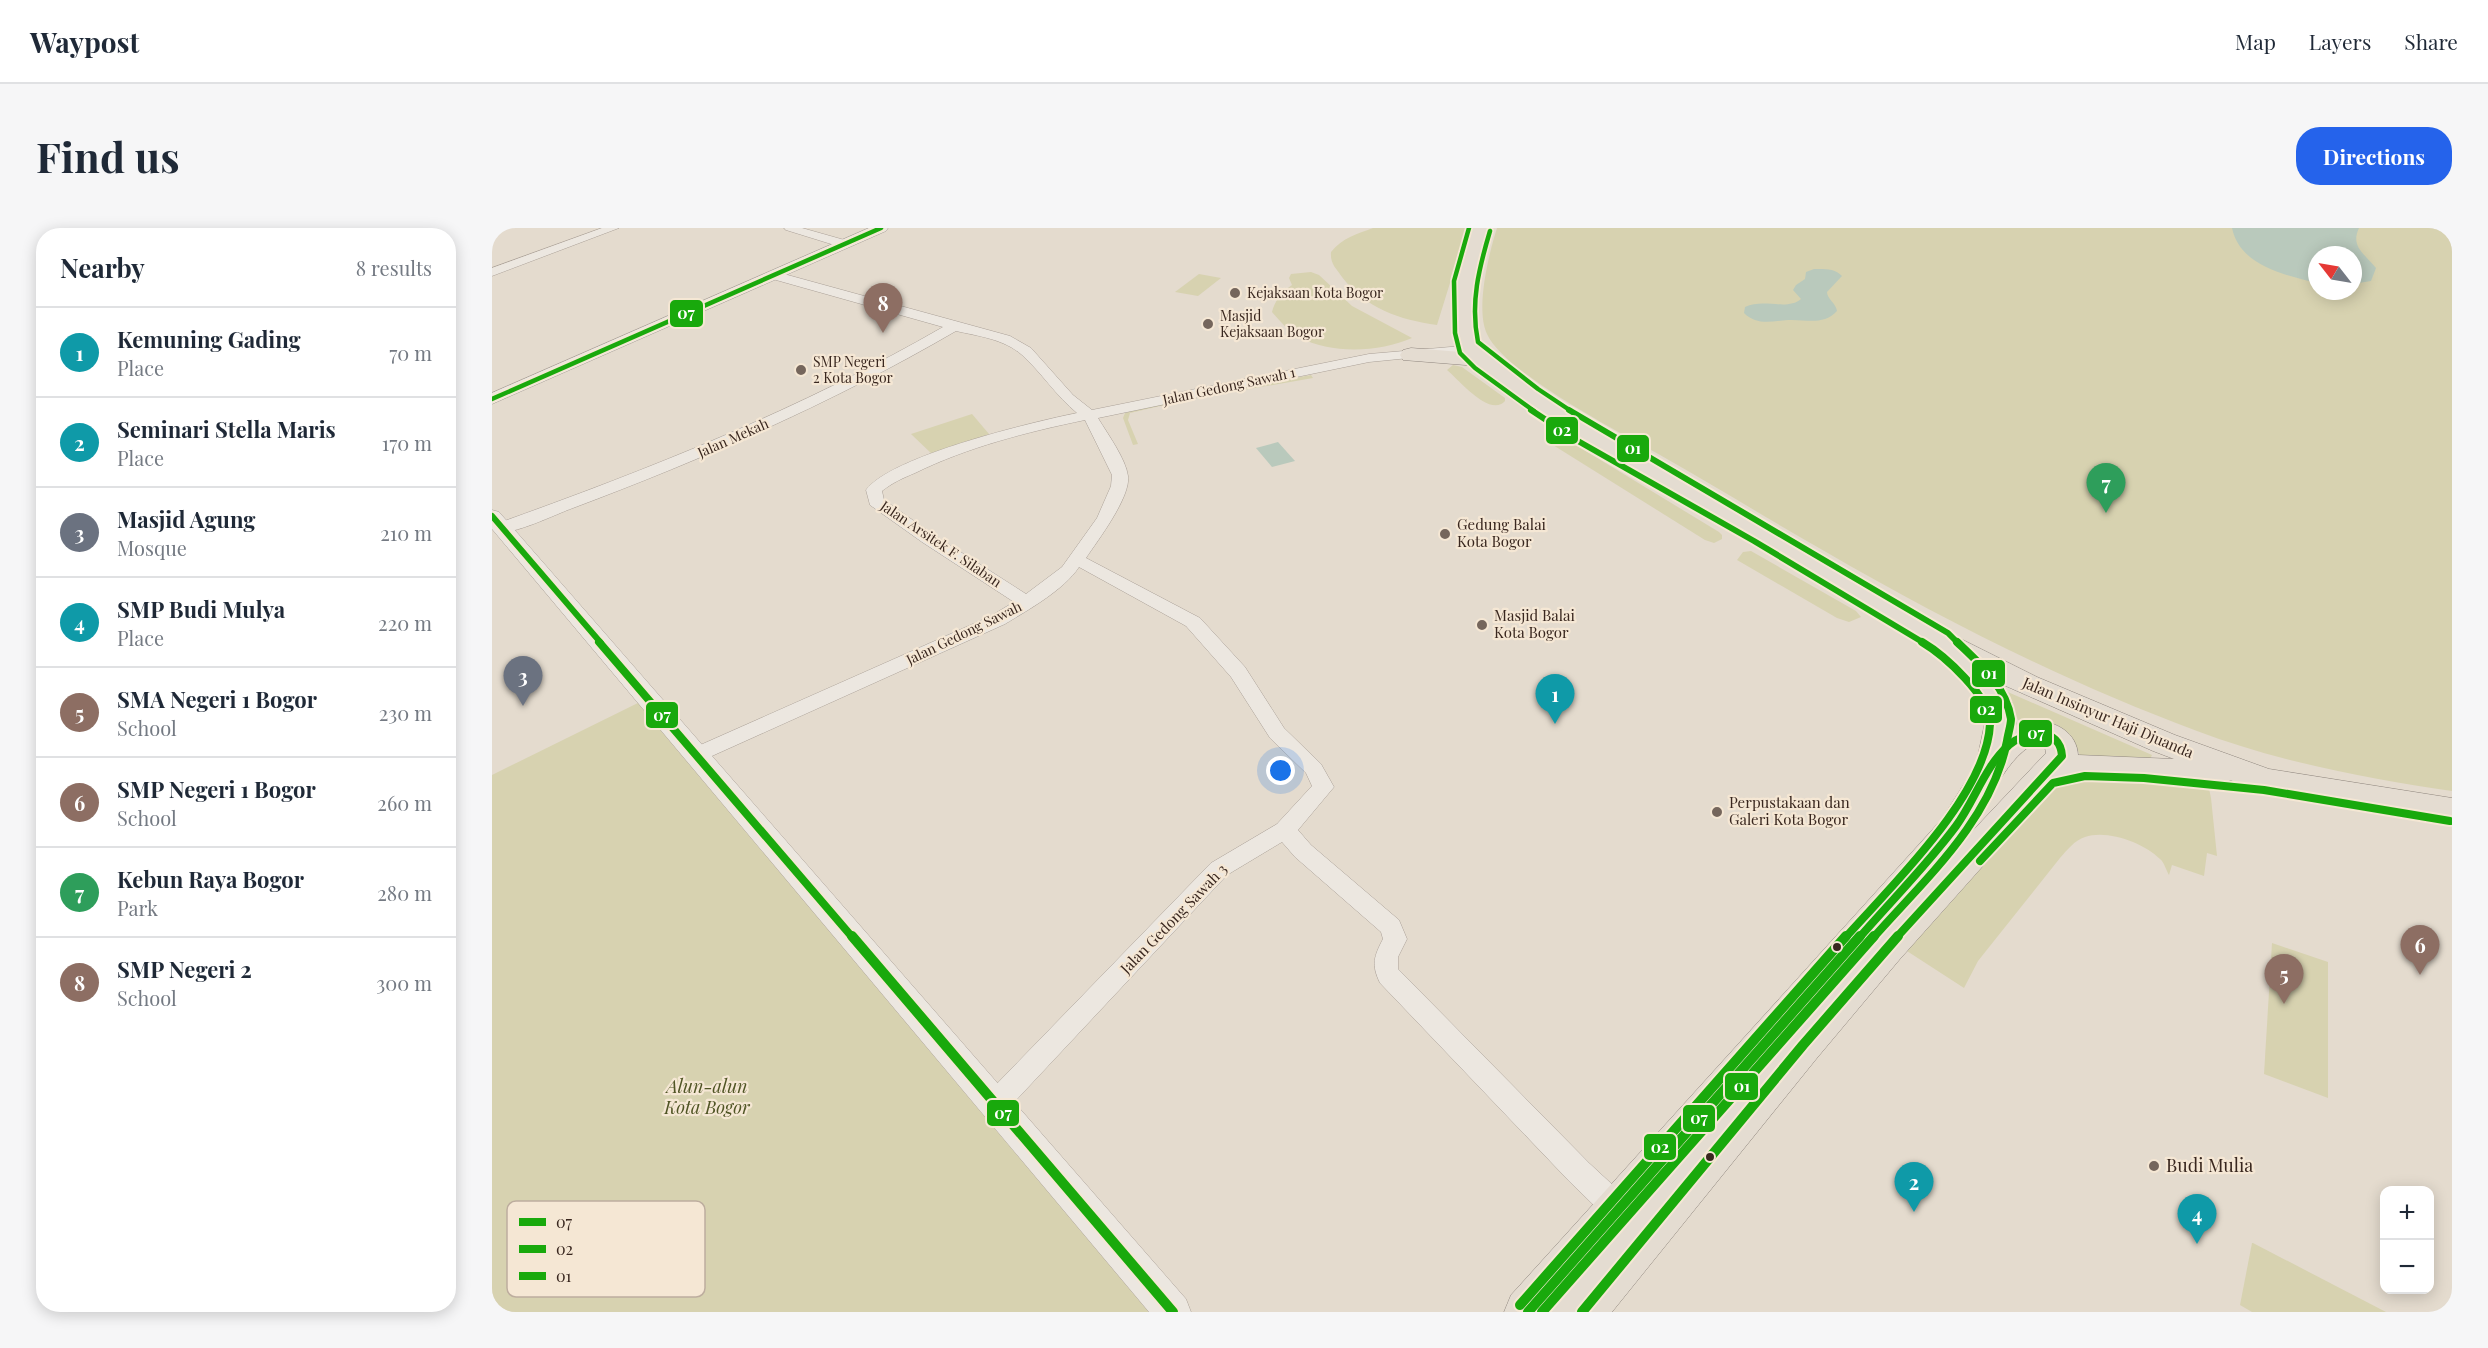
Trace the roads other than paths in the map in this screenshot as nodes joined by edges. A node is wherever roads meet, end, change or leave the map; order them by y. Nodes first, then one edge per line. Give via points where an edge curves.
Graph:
1 (613, 228) edge
2 (790, 228) edge
3 (881, 228) edge
4 (1480, 228) edge
5 (844, 244) junction
6 (492, 272) edge
7 (773, 275) junction
8 (954, 326) junction
9 (1470, 341) junction
10 (1413, 350) junction
11 (492, 399) edge
12 (1089, 416) junction
13 (497, 522) edge
14 (1076, 560) junction
15 (1026, 603) junction
16 (1943, 642) junction
17 (696, 755) junction
18 (1992, 764) junction
19 (2047, 774) junction
20 (2265, 780) junction
21 (2452, 811) edge
22 (1285, 830) junction
23 (995, 1104) junction
24 (1619, 1210) junction
25 (1173, 1312) edge
26 (1528, 1312) edge
27 (1582, 1312) edge

1 - 6 street
2 - 5 street
3 - 5 street
4 - 9 main road via 1464,282
5 - 7 street
7 - 8 street, Jalan Gedong Sawah
7 - 11 street
8 - 12 street, Jalan Gedong Sawah via 1005,339 1026,351
8 - 13 street, Jalan Mekah via 731,440 645,476
9 - 10 main road
9 - 10 main road
9 - 16 main road, Jalan Insinyur Haji Djuanda via 1532,398 1584,432
10 - 12 street, Jalan Gedong Sawah 1
12 - 14 street, Jalan Gedong Sawah via 1120,475 1105,518
12 - 15 street, Jalan Arsitek F. Silaban via 1021,430 949,453 910,467 874,490 876,502 898,519
13 - 17 street
14 - 15 street, Jalan Gedong Sawah via 1068,571
14 - 22 street, Jalan Gedong Sawah 3 via 1193,622 1238,672 1277,733 1314,769 1323,787
15 - 17 street, Jalan Gedong Sawah via 998,620
16 - 18 main road via 1979,678 1995,703 2001,722
16 - 20 main road, Jalan Insinyur Haji Djuanda via 2079,707
17 - 23 street
18 - 19 main road via 2019,737 2045,733 2059,740 2062,747 2062,756
18 - 24 main road via 1963,816 1933,854
19 - 20 main road via 2084,765
19 - 27 main road via 1803,1045
20 - 21 main road, Jalan Insinyur Haji Djuanda
22 - 23 street, Jalan Gedong Sawah 3 via 1219,869
22 - 24 street via 1303,851 1391,927 1395,939 1385,961 1389,976
23 - 25 street
24 - 26 main road

